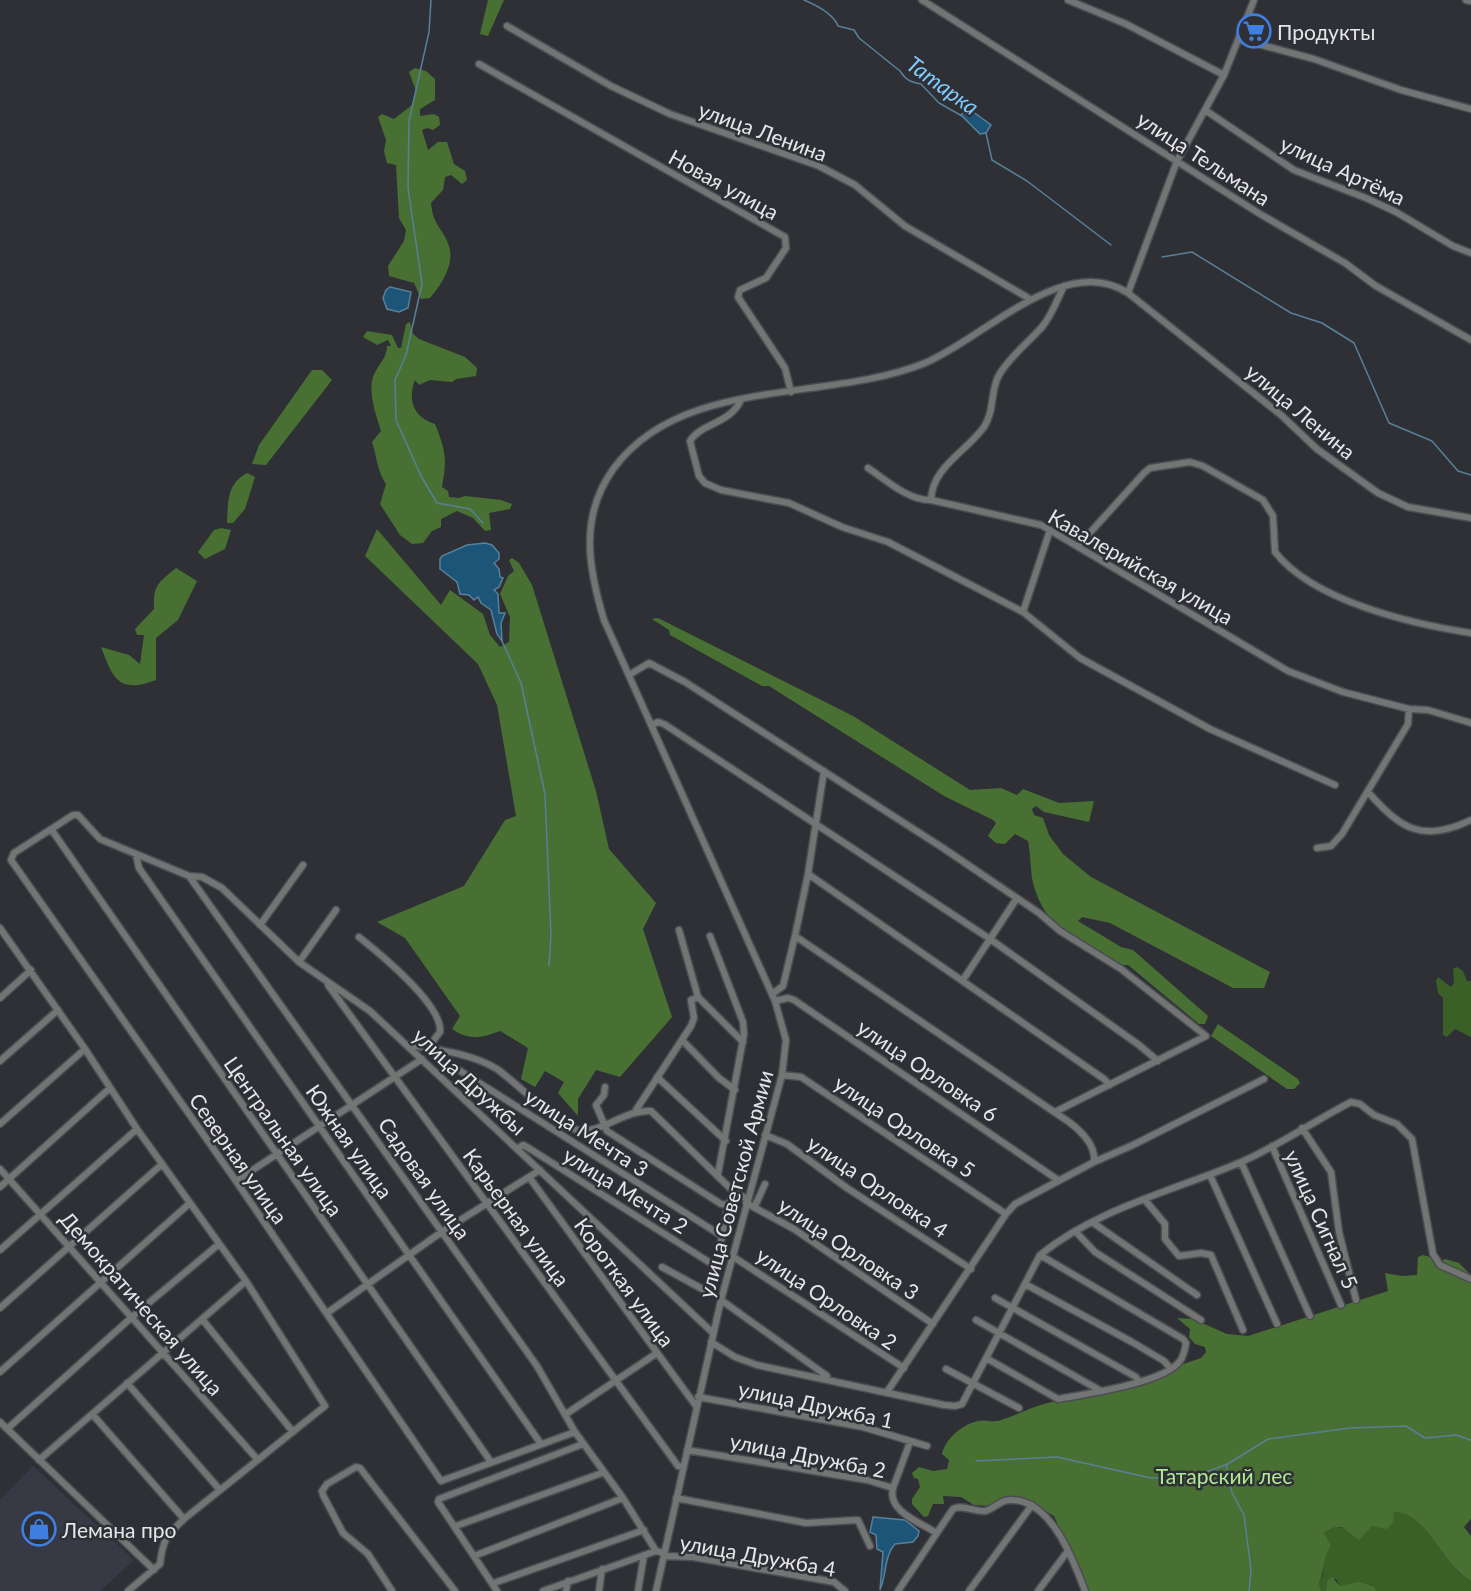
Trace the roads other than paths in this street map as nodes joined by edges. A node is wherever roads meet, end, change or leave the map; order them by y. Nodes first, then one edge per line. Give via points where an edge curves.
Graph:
1 (923, 0) edge
2 (1068, 0) edge
3 (1254, 0) edge
4 (1466, 0) edge
5 (1471, 1) edge
6 (507, 26) dead end
7 (1239, 39) junction
8 (480, 64) dead end
9 (1224, 75) junction
10 (1471, 109) edge
11 (1205, 110) junction
12 (1177, 160) junction
13 (1471, 253) edge
14 (1064, 286) junction
15 (1128, 293) junction
16 (1030, 298) junction
17 (1471, 340) edge
18 (791, 392) junction
19 (741, 400) junction
20 (868, 468) dead end
21 (931, 500) junction
22 (1471, 518) edge
23 (1050, 530) junction
24 (1078, 546) junction
25 (1023, 612) junction
26 (1471, 633) edge
27 (629, 675) junction
28 (1409, 709) junction
29 (1471, 723) edge
30 (652, 724) junction
31 (824, 771) junction
32 (1335, 785) dead end
33 (1368, 792) junction
34 (1471, 820) edge
35 (816, 825) junction
36 (51, 829) junction
37 (1317, 848) dead end
38 (136, 855) junction
39 (303, 865) dead end
40 (808, 874) junction
41 (189, 876) junction
42 (1017, 898) junction
43 (336, 910) dead end
44 (260, 925) junction
45 (679, 930) dead end
46 (1, 933) edge
47 (710, 936) dead end
48 (795, 936) junction
49 (359, 937) dead end
50 (990, 939) junction
51 (299, 962) junction
52 (31, 970) junction
53 (963, 980) junction
54 (326, 983) junction
55 (783, 986) junction
56 (698, 997) junction
57 (0, 998) edge
58 (773, 998) junction
59 (788, 998) junction
60 (58, 1010) junction
61 (682, 1040) junction
62 (743, 1042) junction
63 (408, 1045) junction
64 (85, 1048) junction
65 (430, 1049) junction
66 (439, 1051) junction
67 (422, 1059) junction
68 (0, 1061) edge
69 (1158, 1061) junction
70 (782, 1075) junction
71 (657, 1077) junction
72 (394, 1078) junction
73 (1264, 1079) dead end
74 (1110, 1086) junction
75 (605, 1087) dead end
76 (110, 1088) junction
77 (735, 1090) junction
78 (353, 1105) junction
79 (636, 1110) junction
80 (1054, 1112) junction
81 (0, 1124) edge
82 (606, 1125) junction
83 (320, 1126) junction
84 (1302, 1128) junction
85 (136, 1129) junction
86 (765, 1135) junction
87 (726, 1141) junction
88 (1272, 1146) junction
89 (517, 1149) junction
90 (276, 1154) junction
91 (1094, 1162) junction
92 (1241, 1162) junction
93 (162, 1164) junction
94 (0, 1169) edge
95 (540, 1170) junction
96 (718, 1174) junction
97 (1210, 1175) junction
98 (529, 1177) junction
99 (9, 1179) junction
100 (1059, 1180) junction
101 (237, 1181) junction
102 (765, 1184) dead end
103 (0, 1187) edge
104 (734, 1192) junction
105 (1145, 1200) junction
106 (746, 1201) junction
107 (190, 1203) junction
108 (487, 1203) junction
109 (728, 1205) junction
110 (755, 1206) junction
111 (41, 1214) junction
112 (1006, 1214) junction
113 (1092, 1222) junction
114 (1075, 1230) junction
115 (442, 1231) junction
116 (722, 1236) junction
117 (219, 1244) junction
118 (69, 1246) junction
119 (0, 1250) edge
120 (408, 1255) junction
121 (1040, 1255) junction
122 (732, 1256) junction
123 (715, 1264) junction
124 (662, 1267) dead end
125 (970, 1269) junction
126 (1471, 1279) edge
127 (100, 1281) junction
128 (246, 1281) junction
129 (1025, 1284) junction
130 (369, 1285) junction
131 (1197, 1295) dead end
132 (995, 1298) dead end
133 (721, 1300) junction
134 (1356, 1300) dead end
135 (1341, 1305) dead end
136 (0, 1308) edge
137 (1012, 1308) junction
138 (327, 1313) junction
139 (1310, 1316) dead end
140 (132, 1317) junction
141 (202, 1319) junction
142 (976, 1320) dead end
143 (1201, 1320) dead end
144 (933, 1324) junction
145 (1276, 1324) dead end
146 (1243, 1330) dead end
147 (713, 1333) junction
148 (999, 1333) junction
149 (711, 1342) junction
150 (163, 1352) junction
151 (657, 1353) junction
152 (987, 1358) junction
153 (904, 1368) junction
154 (946, 1369) dead end
155 (1171, 1369) junction
156 (0, 1372) edge
157 (616, 1380) junction
158 (826, 1380) junction
159 (1139, 1382) junction
160 (127, 1383) junction
161 (973, 1383) junction
162 (1101, 1391) junction
163 (887, 1392) junction
164 (698, 1397) junction
165 (696, 1406) junction
166 (1019, 1408) dead end
167 (566, 1414) junction
168 (93, 1415) junction
169 (0, 1422) edge
170 (7, 1429) junction
171 (575, 1431) junction
172 (293, 1432) junction
173 (910, 1442) junction
174 (541, 1444) junction
175 (583, 1444) junction
176 (927, 1446) dead end
177 (687, 1449) junction
178 (39, 1460) junction
179 (258, 1460) junction
180 (491, 1462) junction
181 (683, 1467) junction
182 (602, 1473) junction
183 (893, 1488) junction
184 (220, 1490) junction
185 (623, 1498) junction
186 (676, 1498) junction
187 (1032, 1505) junction
188 (184, 1519) junction
189 (456, 1526) junction
190 (644, 1530) junction
191 (935, 1532) junction
192 (870, 1546) dead end
193 (656, 1551) junction
194 (1068, 1552) junction
195 (664, 1554) junction
196 (644, 1555) junction
197 (474, 1556) junction
198 (602, 1569) junction
199 (154, 1570) junction
200 (568, 1581) junction
201 (494, 1583) junction
202 (128, 1591) edge
203 (392, 1591) edge
204 (455, 1591) edge
205 (497, 1591) edge
206 (543, 1591) edge
207 (566, 1591) edge
208 (599, 1591) edge
209 (638, 1591) edge
210 (656, 1591) edge
211 (845, 1591) edge
212 (898, 1591) edge
213 (969, 1591) edge
214 (1038, 1591) edge
215 (1085, 1591) edge

1 - 12 street, улица Тельмана
2 - 9 street via 1126,24
3 - 7 street
4 - 5 street
6 - 16 street, улица Ленина via 611,86 670,114 819,166 866,193 905,226
7 - 9 street
7 - 10 street
8 - 18 street, Новая улица via 786,237 786,248 766,278 740,290 738,297 785,368
9 - 11 street
11 - 12 street
11 - 13 street, улица Артёма via 1294,170 1396,212
12 - 15 street
12 - 17 street, улица Тельмана via 1376,286
14 - 15 street, улица Ленина via 1108,282
14 - 16 street, улица Ленина
14 - 21 street via 1050,316 1007,362 994,389 987,422 946,465 934,485
15 - 22 street, улица Ленина via 1281,415 1317,449 1378,492 1408,507
16 - 18 street, улица Ленина via 980,333 927,362 903,371
18 - 19 street, улица Ленина
19 - 25 street via 727,418 690,441 702,480 721,490 789,503 888,542
19 - 27 street, улица Советской Армии via 684,414 644,438 608,476 590,518 588,553 593,583 604,620
20 - 21 street, Кавалерийская улица via 912,495
21 - 23 street, Кавалерийская улица via 1031,522
23 - 24 street, Кавалерийская улица
23 - 25 street
24 - 26 street via 1150,468 1197,463 1263,500 1273,516 1275,552 1333,597 1423,624
24 - 28 street, Кавалерийская улица via 1288,671 1324,686
25 - 32 street via 1080,658 1210,729
27 - 30 street, улица Советской Армии
27 - 31 street via 641,666 655,665
28 - 29 street, Кавалерийская улица via 1428,710
28 - 33 street via 1408,724
30 - 35 street via 664,724
30 - 58 street, улица Советской Армии
31 - 35 street
31 - 42 street
33 - 34 street via 1410,830 1460,826
33 - 37 street via 1342,834 1331,846
35 - 40 street
35 - 50 street
36 - 38 street, Северная улица via 78,815 100,839
36 - 90 street, Центральная улица
36 - 101 street, Северная улица via 14,853 11,860
38 - 41 street
38 - 83 street, Южная улица via 139,868
39 - 44 street
40 - 48 street
40 - 53 street
41 - 44 street, улица Дружбы via 202,877 222,888
41 - 78 street, Садовая улица
42 - 50 street
42 - 69 street via 1059,932 1120,969 1206,1036
43 - 51 street
44 - 51 street, улица Дружбы
45 - 56 street
46 - 52 street
47 - 62 street via 743,1022
48 - 55 street
48 - 80 street
49 - 65 street via 402,971 438,1020 440,1032
50 - 53 street
50 - 69 street
51 - 54 street, улица Дружбы
52 - 57 street
52 - 60 street
53 - 74 street
54 - 63 street, улица Дружбы via 356,1001
54 - 72 street, Карьерная улица
55 - 58 street
55 - 59 street
56 - 61 street via 691,1000 694,1022
56 - 62 street
58 - 59 street
58 - 70 street, улица Советской Армии via 786,1040
59 - 100 street, улица Орловка 6
60 - 64 street
60 - 68 street
61 - 71 street
61 - 77 street
62 - 77 street
63 - 65 street
63 - 67 street, улица Дружбы
64 - 76 street
64 - 81 street
65 - 66 street
66 - 82 street via 468,1056 496,1069 578,1130
66 - 116 street, улица Мечта 3 via 443,1060
67 - 72 street
67 - 89 street, улица Дружбы
69 - 74 street
70 - 86 street, улица Советской Армии
70 - 112 street, улица Орловка 5 via 801,1077
71 - 79 street
71 - 87 street
72 - 78 street
72 - 108 street, Карьерная улица
73 - 91 street
74 - 80 street
75 - 82 street via 596,1105
76 - 85 street
76 - 99 street
77 - 87 street
78 - 83 street
78 - 115 street, Садовая улица
79 - 82 street
79 - 96 street via 651,1111 660,1118
80 - 91 street via 1081,1132 1095,1155
82 - 109 street via 607,1131 622,1141
83 - 90 street
83 - 120 street, Южная улица
84 - 88 street
84 - 126 street via 1351,1102 1397,1124 1412,1139 1433,1254 1440,1265
84 - 134 street via 1331,1172 1339,1232
85 - 93 street
85 - 111 street
86 - 106 street, улица Советской Армии
86 - 125 street, улица Орловка 4 via 787,1144
87 - 96 street
88 - 92 street
88 - 135 street, улица Сигнал 5
89 - 95 street, улица Дружбы
89 - 123 street, улица Мечта 2 via 527,1147
90 - 101 street
90 - 130 street, Центральная улица
91 - 100 street
92 - 97 street
92 - 139 street
93 - 107 street
93 - 118 street
94 - 99 street, Демократическая улица
95 - 98 street
95 - 147 street, улица Дружбы
96 - 104 street
97 - 105 street
97 - 145 street
98 - 108 street
98 - 151 street, Короткая улица
99 - 103 street
99 - 111 street, Демократическая улица
100 - 112 street via 1023,1198
101 - 138 street, Северная улица
102 - 110 street
104 - 106 street, улица Орловка 3
104 - 109 street
105 - 113 street
105 - 146 street via 1165,1224 1165,1239 1173,1251 1182,1257 1211,1255
106 - 110 street, улица Орловка 3
106 - 122 street, улица Советской Армии
107 - 117 street
107 - 127 street
108 - 115 street
108 - 157 street, Карьерная улица
109 - 116 street
110 - 144 street, улица Орловка 3
111 - 118 street, Демократическая улица
111 - 119 street
112 - 125 street
113 - 114 street
113 - 131 street
114 - 121 street
114 - 143 street via 1095,1252
115 - 120 street
115 - 167 street, Садовая улица
116 - 123 street
117 - 128 street
117 - 140 street
118 - 127 street, Демократическая улица
118 - 136 street
120 - 130 street
120 - 174 street, Южная улица
121 - 129 street
121 - 155 street via 1183,1339 1184,1352
122 - 133 street, улица Советской Армии
122 - 153 street, улица Орловка 2
123 - 124 street via 711,1286 706,1291
125 - 144 street
127 - 140 street, Демократическая улица
127 - 156 street
128 - 141 street
128 - 172 street via 325,1406
129 - 137 street
129 - 155 street via 1132,1342
130 - 138 street
130 - 180 street, Центральная улица
132 - 137 street
133 - 147 street, улица Советской Армии
133 - 158 street via 827,1376
137 - 148 street
137 - 159 street
138 - 180 street, Северная улица via 441,1480
140 - 150 street, Демократическая улица
140 - 170 street
141 - 150 street
141 - 172 street
142 - 148 street
144 - 153 street
147 - 149 street, улица Советской Армии
148 - 152 street
148 - 162 street
149 - 158 street via 735,1358
149 - 164 street, улица Советской Армии
150 - 160 street
150 - 179 street, Демократическая улица
151 - 157 street
151 - 165 street, Короткая улица
152 - 161 street
152 - 162 street via 1058,1400
153 - 163 street
154 - 161 street
155 - 159 street
157 - 167 street
157 - 181 street, Карьерная улица via 678,1466
158 - 163 street
159 - 162 street
160 - 168 street
160 - 184 street
161 - 163 street via 962,1404 955,1406
161 - 166 street
164 - 165 street, улица Советской Армии
164 - 173 street, улица Дружба 1 via 863,1427
165 - 177 street, улица Советской Армии
167 - 171 street, Садовая улица
168 - 178 street
168 - 188 street
169 - 170 street
170 - 178 street
171 - 174 street, Северная улица
171 - 175 street, Садовая улица
172 - 179 street
173 - 176 street, улица Дружба 1
173 - 183 street
174 - 180 street, Северная улица
175 - 182 street, Садовая улица
175 - 189 street via 439,1499
177 - 181 street, улица Советской Армии
177 - 183 street, улица Дружба 2 via 867,1480
178 - 199 street
179 - 184 street
181 - 186 street, улица Советской Армии
182 - 185 street, Садовая улица
182 - 189 street
183 - 191 street, улица Дружба 2 via 893,1501 898,1509
184 - 188 street
185 - 190 street, Садовая улица
185 - 197 street
186 - 192 street via 806,1523 858,1520
186 - 195 street, улица Советской Армии
187 - 191 street via 1005,1500 978,1512 957,1507
187 - 194 street via 1043,1514
187 - 213 street
188 - 199 street via 165,1538 160,1564
189 - 197 street
190 - 193 street, Садовая улица
190 - 201 street
191 - 212 street
193 - 195 street
193 - 196 street, улица Дружба 4
194 - 214 street
194 - 215 street
195 - 210 street, улица Советской Армии
195 - 211 street, улица Дружба 4 via 834,1582
196 - 198 street, улица Дружба 4
196 - 209 street
197 - 201 street
198 - 200 street, улица Дружба 4
198 - 208 street
199 - 202 street
200 - 206 street, улица Дружба 4
200 - 207 street
201 - 205 street
203 - 204 street via 368,1554 343,1533 323,1495 327,1484 352,1468 360,1468

